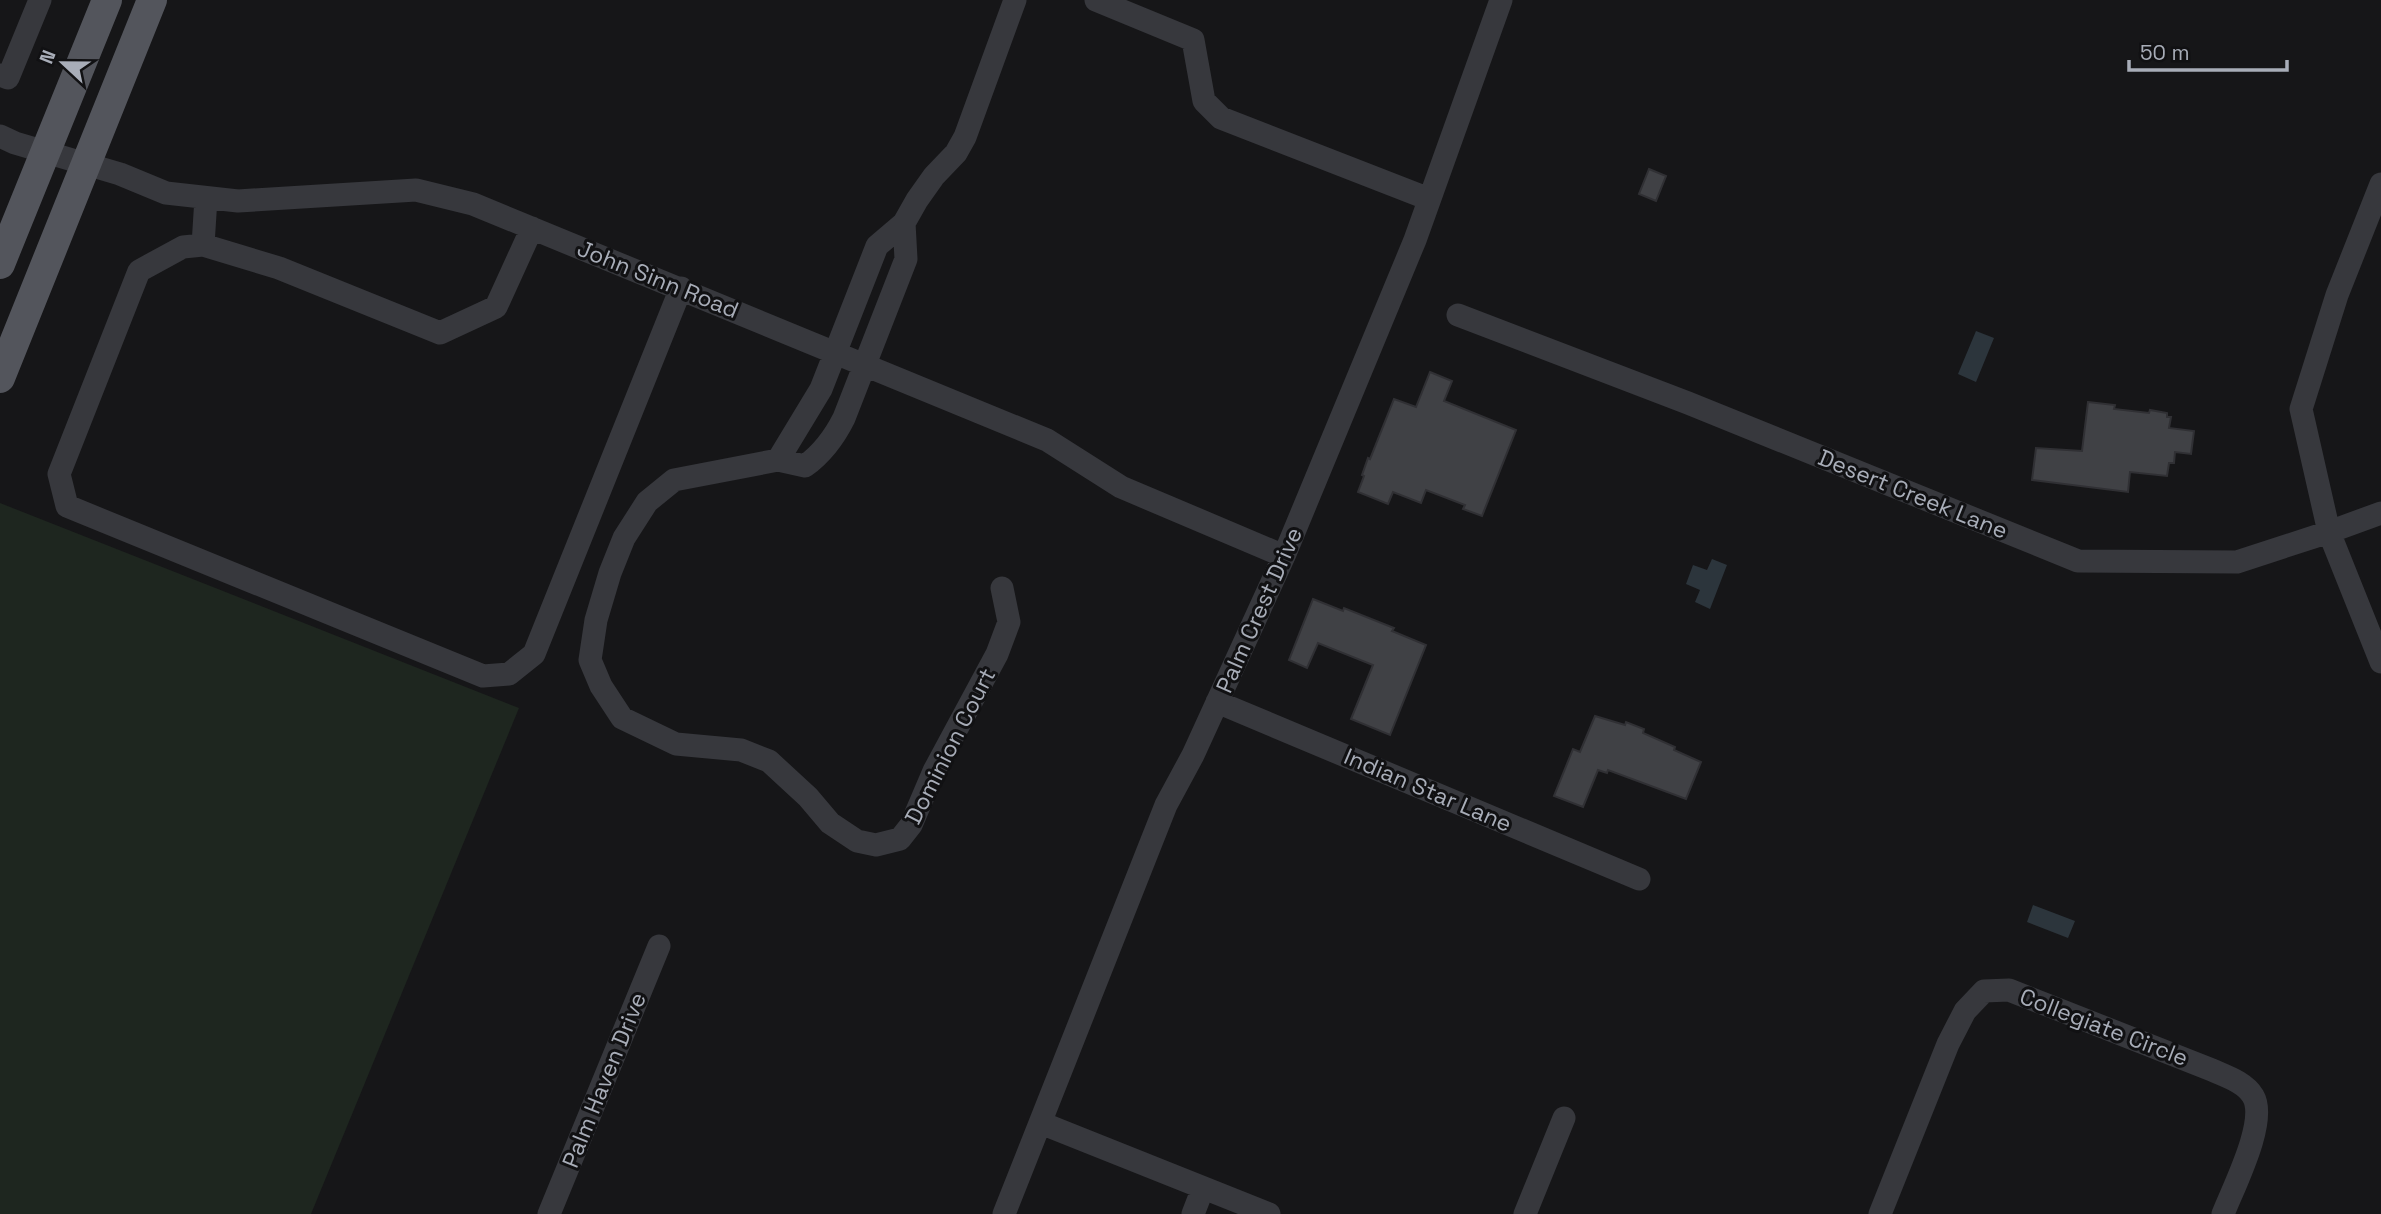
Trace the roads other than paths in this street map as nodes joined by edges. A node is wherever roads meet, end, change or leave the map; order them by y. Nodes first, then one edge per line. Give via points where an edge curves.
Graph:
1 (40, 0) edge
2 (107, 0) edge
3 (152, 0) edge
4 (1015, 0) edge
5 (1096, 0) edge
6 (1501, 0) edge
7 (4, 76) edge
8 (0, 136) edge
9 (46, 152) junction
10 (87, 164) junction
11 (2381, 184) edge
12 (206, 198) junction
13 (1429, 199) junction
14 (904, 223) junction
15 (532, 228) junction
16 (203, 245) junction
17 (0, 264) edge
18 (867, 270) junction
19 (898, 281) junction
20 (681, 288) junction
21 (1458, 315) dead end
22 (835, 351) junction
23 (864, 364) junction
24 (0, 378) edge
25 (805, 414) junction
26 (836, 434) junction
27 (778, 460) junction
28 (2381, 513) edge
29 (2329, 533) junction
30 (1284, 556) junction
31 (1002, 588) dead end
32 (2381, 662) edge
33 (1217, 702) junction
34 (1639, 879) dead end
35 (659, 946) dead end
36 (1564, 1118) dead end
37 (1041, 1123) junction
38 (1203, 1188) junction
39 (1229, 1207) edge
40 (549, 1214) edge
41 (1004, 1214) edge
42 (1193, 1214) edge
43 (1269, 1214) edge
44 (1525, 1214) edge
45 (1880, 1214) edge
46 (2222, 1214) edge

1 - 7 street
2 - 9 main road
3 - 10 main road
4 - 14 street via 965,137
5 - 13 street via 1193,40 1204,101 1221,118
6 - 13 street, Palm Crest Drive
8 - 9 street, John Sinn Road
9 - 10 street, John Sinn Road
9 - 17 main road
10 - 12 street, John Sinn Road via 166,194
10 - 24 main road
11 - 29 street via 2337,296 2301,409
12 - 15 street, John Sinn Road via 239,201 416,190 473,204
12 - 16 street
13 - 30 street, Palm Crest Drive
14 - 18 street via 877,246
14 - 19 street, Dominion Court via 906,259
15 - 16 street via 496,307 440,333 279,268
15 - 20 street, John Sinn Road
16 - 20 street via 183,247 139,271 59,474 67,506 483,676 509,674 534,653
18 - 19 street
18 - 22 street
19 - 23 street, Dominion Court
20 - 22 street, John Sinn Road
21 - 29 street, Desert Creek Lane via 2078,561 2237,562
22 - 23 street, John Sinn Road
22 - 25 street via 821,390
23 - 26 street, Dominion Court
23 - 30 street, John Sinn Road via 1047,440 1121,486
25 - 26 street
25 - 27 street
26 - 27 street, Dominion Court via 805,466
27 - 31 street, Dominion Court via 674,480 647,502 624,538 596,620 590,660 622,718 676,744 741,750 769,761 830,823 857,841 876,845 900,839 997,654 1009,622
28 - 29 street, Desert Creek Lane
29 - 32 street
30 - 33 street, Palm Crest Drive
33 - 34 street, Indian Star Lane
33 - 37 street, Palm Crest Drive via 1166,805
35 - 40 street, Palm Haven Drive
36 - 44 street
37 - 38 street
37 - 41 street, Palm Crest Drive
38 - 39 street
38 - 42 street
39 - 43 street
45 - 46 street, Collegiate Circle via 1965,1011 1983,991 2009,990 2212,1070 2253,1096 2255,1134

